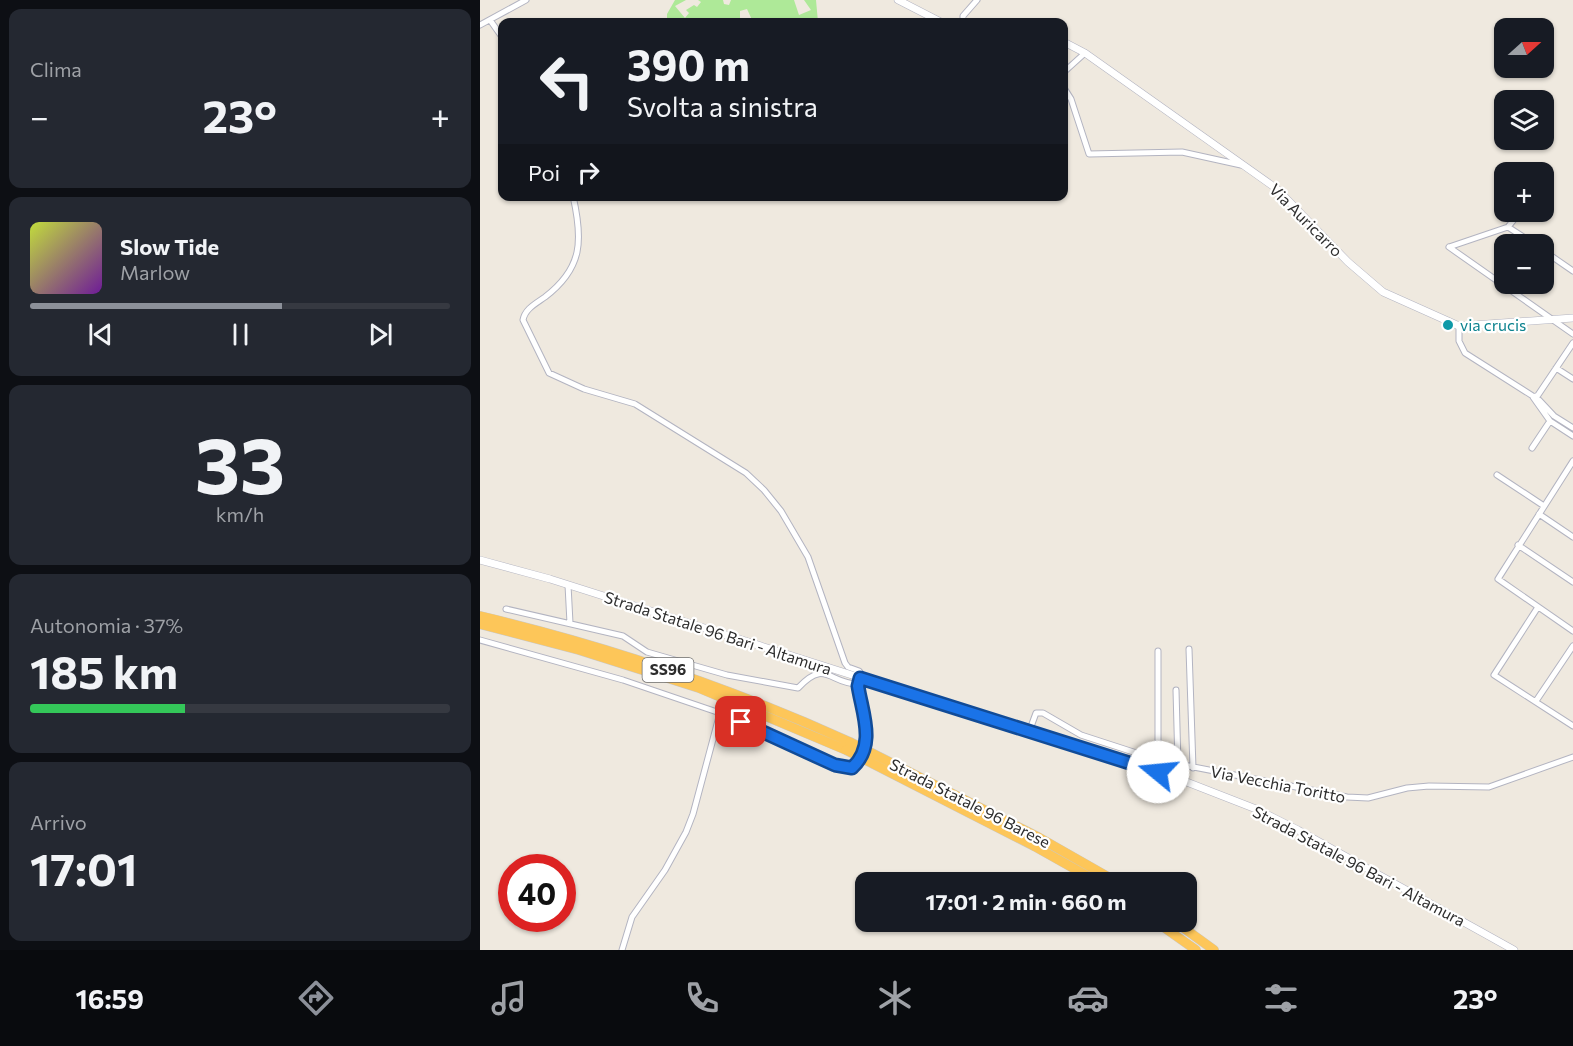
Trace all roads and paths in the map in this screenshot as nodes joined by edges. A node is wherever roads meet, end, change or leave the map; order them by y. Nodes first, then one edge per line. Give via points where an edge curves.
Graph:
1 (526, 0) edge
2 (898, 0) edge
3 (977, 0) edge
4 (933, 18) edge
5 (963, 18) edge
6 (490, 20) junction
7 (480, 25) edge
8 (498, 31) edge
9 (1068, 44) edge
10 (1085, 53) junction
11 (1068, 68) edge
12 (1068, 94) edge
13 (1246, 166) junction
14 (574, 201) edge
15 (1512, 222) edge
16 (1508, 227) junction
17 (1519, 234) edge
18 (1554, 258) edge
19 (1573, 271) edge
20 (1573, 318) edge
21 (1553, 320) junction
22 (1459, 326) junction
23 (1573, 334) edge
24 (1573, 343) edge
25 (1556, 368) junction
26 (1573, 379) edge
27 (1533, 398) junction
28 (1550, 421) junction
29 (1573, 428) edge
30 (1573, 436) edge
31 (1532, 448) dead end
32 (1573, 461) edge
33 (1497, 475) dead end
34 (1544, 506) junction
35 (1539, 514) junction
36 (1573, 537) edge
37 (1518, 546) junction
38 (480, 560) edge
39 (1573, 582) edge
40 (568, 585) junction
41 (1538, 607) junction
42 (506, 609) dead end
43 (480, 616) edge
44 (570, 623) junction
45 (480, 624) edge
46 (1573, 631) edge
47 (480, 640) edge
48 (1573, 646) edge
49 (1189, 649) dead end
50 (1158, 651) dead end
51 (861, 681) junction
52 (1176, 690) dead end
53 (1536, 701) junction
54 (720, 713) junction
55 (1573, 726) edge
56 (1029, 732) junction
57 (848, 746) junction
58 (1573, 757) edge
59 (1158, 760) junction
60 (1178, 765) junction
61 (1193, 768) junction
62 (1036, 842) junction
63 (1082, 872) edge
64 (1097, 872) edge
65 (1171, 932) edge
66 (1189, 932) edge
67 (622, 950) edge
68 (1196, 950) edge
69 (1214, 950) edge
70 (1514, 950) edge

1 - 6 street
2 - 4 street
3 - 5 street
6 - 7 street
6 - 8 street
9 - 10 street, Via Auricarro
10 - 11 street
10 - 13 street, Via Auricarro
12 - 13 street via 1089,154 1182,152
13 - 22 street, Via Auricarro via 1277,189 1383,292
14 - 51 street via 581,233 576,258 559,286 529,309 523,320 544,368 559,380 635,404 746,473 764,490 808,556 845,663 859,670
15 - 16 street
16 - 17 street
16 - 21 street via 1449,247
18 - 19 street
20 - 21 street, Via Auricarro
21 - 22 street, Via Auricarro
21 - 23 street
22 - 27 street via 1459,341 1465,353
24 - 25 street
25 - 26 street
25 - 27 street
27 - 28 street
27 - 29 street
28 - 30 street
28 - 31 street
32 - 34 street
33 - 34 street
34 - 35 street
35 - 36 street
35 - 37 street
37 - 39 street
37 - 41 street via 1498,579
38 - 40 street, Strada Statale 96 Bari - Altamura
40 - 44 street
40 - 51 street, Strada Statale 96 Bari - Altamura
41 - 46 street
41 - 53 street via 1494,675
42 - 44 street
43 - 57 highway, Strada Statale 96 Barese / SS96 via 671,671 794,716
44 - 51 street via 623,636 647,652 728,675 798,688 818,673
45 - 57 highway, Strada Statale 96 Barese / SS96 via 699,688
47 - 54 street via 623,680
48 - 53 street
49 - 61 street
50 - 59 street
51 - 54 street via 868,733 857,762 848,769
51 - 56 street, Strada Statale 96 Bari - Altamura
52 - 60 street
53 - 55 street
54 - 67 street via 686,832 632,918
56 - 59 street, Via Vecchia Toritto via 1036,713 1043,713 1081,735
56 - 70 street, Strada Statale 96 Bari - Altamura via 1179,779 1256,809
57 - 62 highway, Strada Statale 96 Barese / SS96, bridge
58 - 61 street, Via Vecchia Toritto via 1489,787 1418,787 1368,798
59 - 60 street, Via Vecchia Toritto
60 - 61 street, Via Vecchia Toritto
62 - 63 highway, Strada Statale 96 Barese / SS96
62 - 64 highway, Strada Statale 96 Barese / SS96
65 - 68 highway
66 - 69 highway

